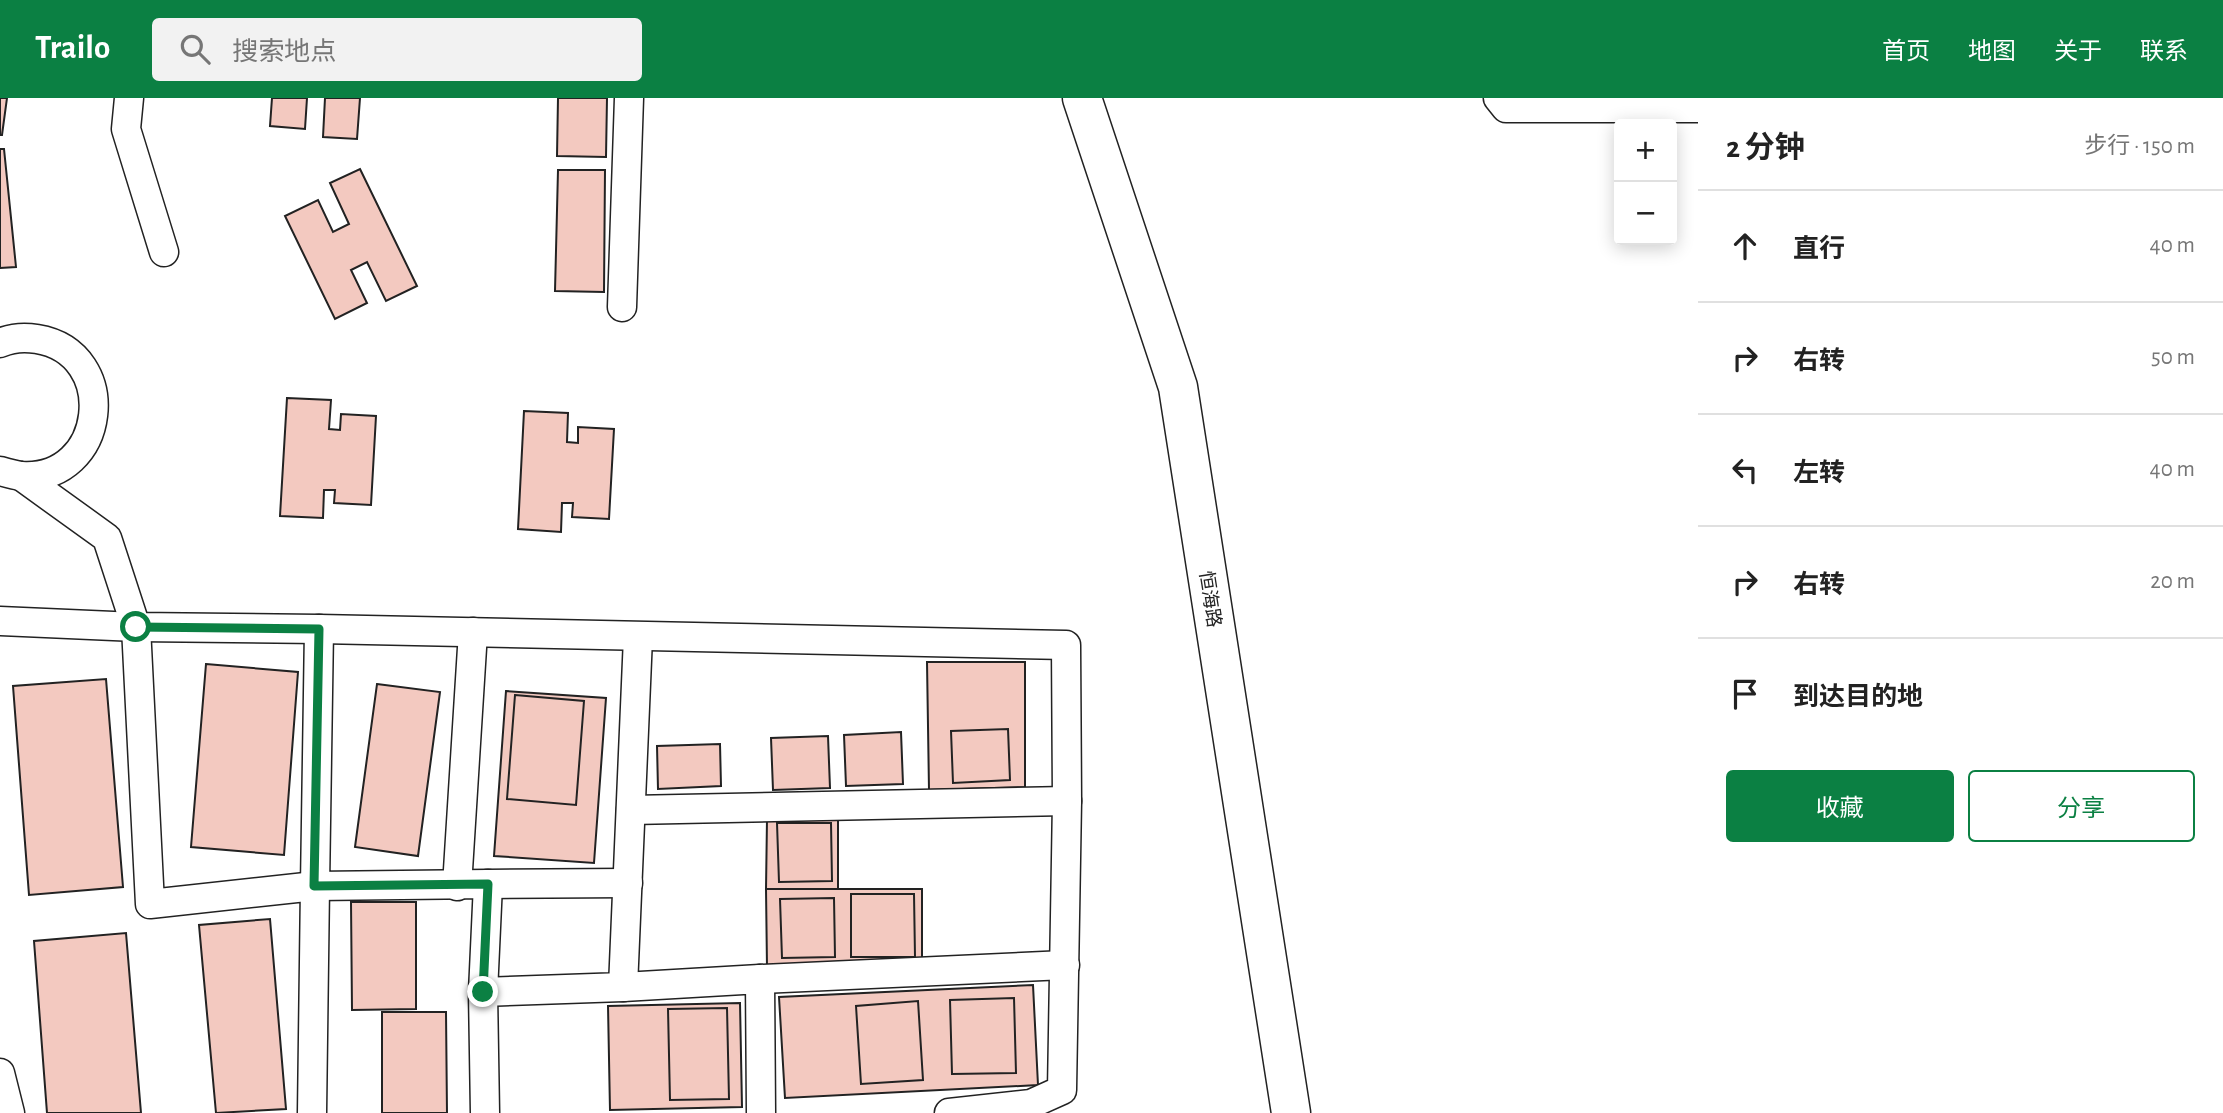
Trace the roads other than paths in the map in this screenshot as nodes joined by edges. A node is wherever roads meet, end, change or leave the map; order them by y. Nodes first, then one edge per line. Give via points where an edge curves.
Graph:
1 (129, 98) edge
2 (629, 98) edge
3 (1082, 98) edge
4 (1502, 103) edge
5 (1698, 108) edge
6 (164, 252) dead end
7 (622, 307) dead end
8 (0, 344) edge
9 (10, 473) edge
10 (0, 621) edge
11 (136, 627) junction
12 (319, 629) junction
13 (473, 632) junction
14 (638, 637) junction
15 (1067, 801) junction
16 (631, 810) junction
17 (628, 883) junction
18 (488, 884) junction
19 (314, 886) junction
20 (457, 886) junction
21 (1065, 965) junction
22 (760, 979) junction
23 (623, 987) junction
24 (483, 992) junction
25 (0, 1073) edge
26 (10, 1113) edge
27 (312, 1113) edge
28 (485, 1113) edge
29 (761, 1113) edge
30 (949, 1113) edge
31 (1291, 1113) edge

1 - 6 street via 126,129
2 - 7 street
3 - 31 street, 恒海路 via 1178,387
4 - 5 street
8 - 9 street via 26,337 67,351 83,367 95,409 80,450 64,465 44,474
9 - 11 street via 107,538
10 - 11 street
11 - 12 street
11 - 19 street via 150,904
12 - 13 street
12 - 19 street
13 - 14 street
13 - 20 street
14 - 15 street via 1066,645
14 - 16 street
15 - 16 street
15 - 21 street
16 - 17 street
17 - 18 street
17 - 23 street
18 - 20 street
18 - 24 street
19 - 20 street
19 - 27 street
21 - 22 street
21 - 30 street via 1062,1090 1031,1104
22 - 23 street
22 - 29 street
23 - 24 street
24 - 28 street
25 - 26 street

